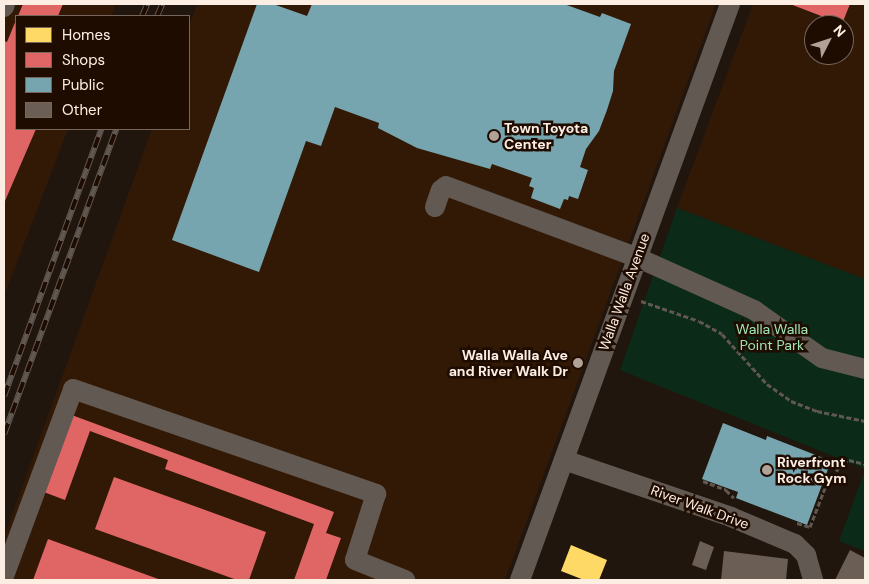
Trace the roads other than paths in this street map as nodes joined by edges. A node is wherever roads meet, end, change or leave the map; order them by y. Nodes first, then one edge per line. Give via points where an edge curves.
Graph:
1 (730, 4) edge
2 (435, 207) dead end
3 (636, 257) junction
4 (865, 369) edge
5 (564, 460) junction
6 (4, 576) edge
7 (405, 580) edge
8 (520, 580) edge
9 (813, 580) edge

1 - 3 street, Walla Walla Avenue
2 - 3 street via 440,190 446,186
3 - 4 street via 754,310 822,358
3 - 5 street, Walla Walla Avenue
5 - 8 street, Walla Walla Avenue
5 - 9 street, River Walk Drive via 731,517 795,544 806,555
6 - 7 street via 73,389 376,494 355,560

